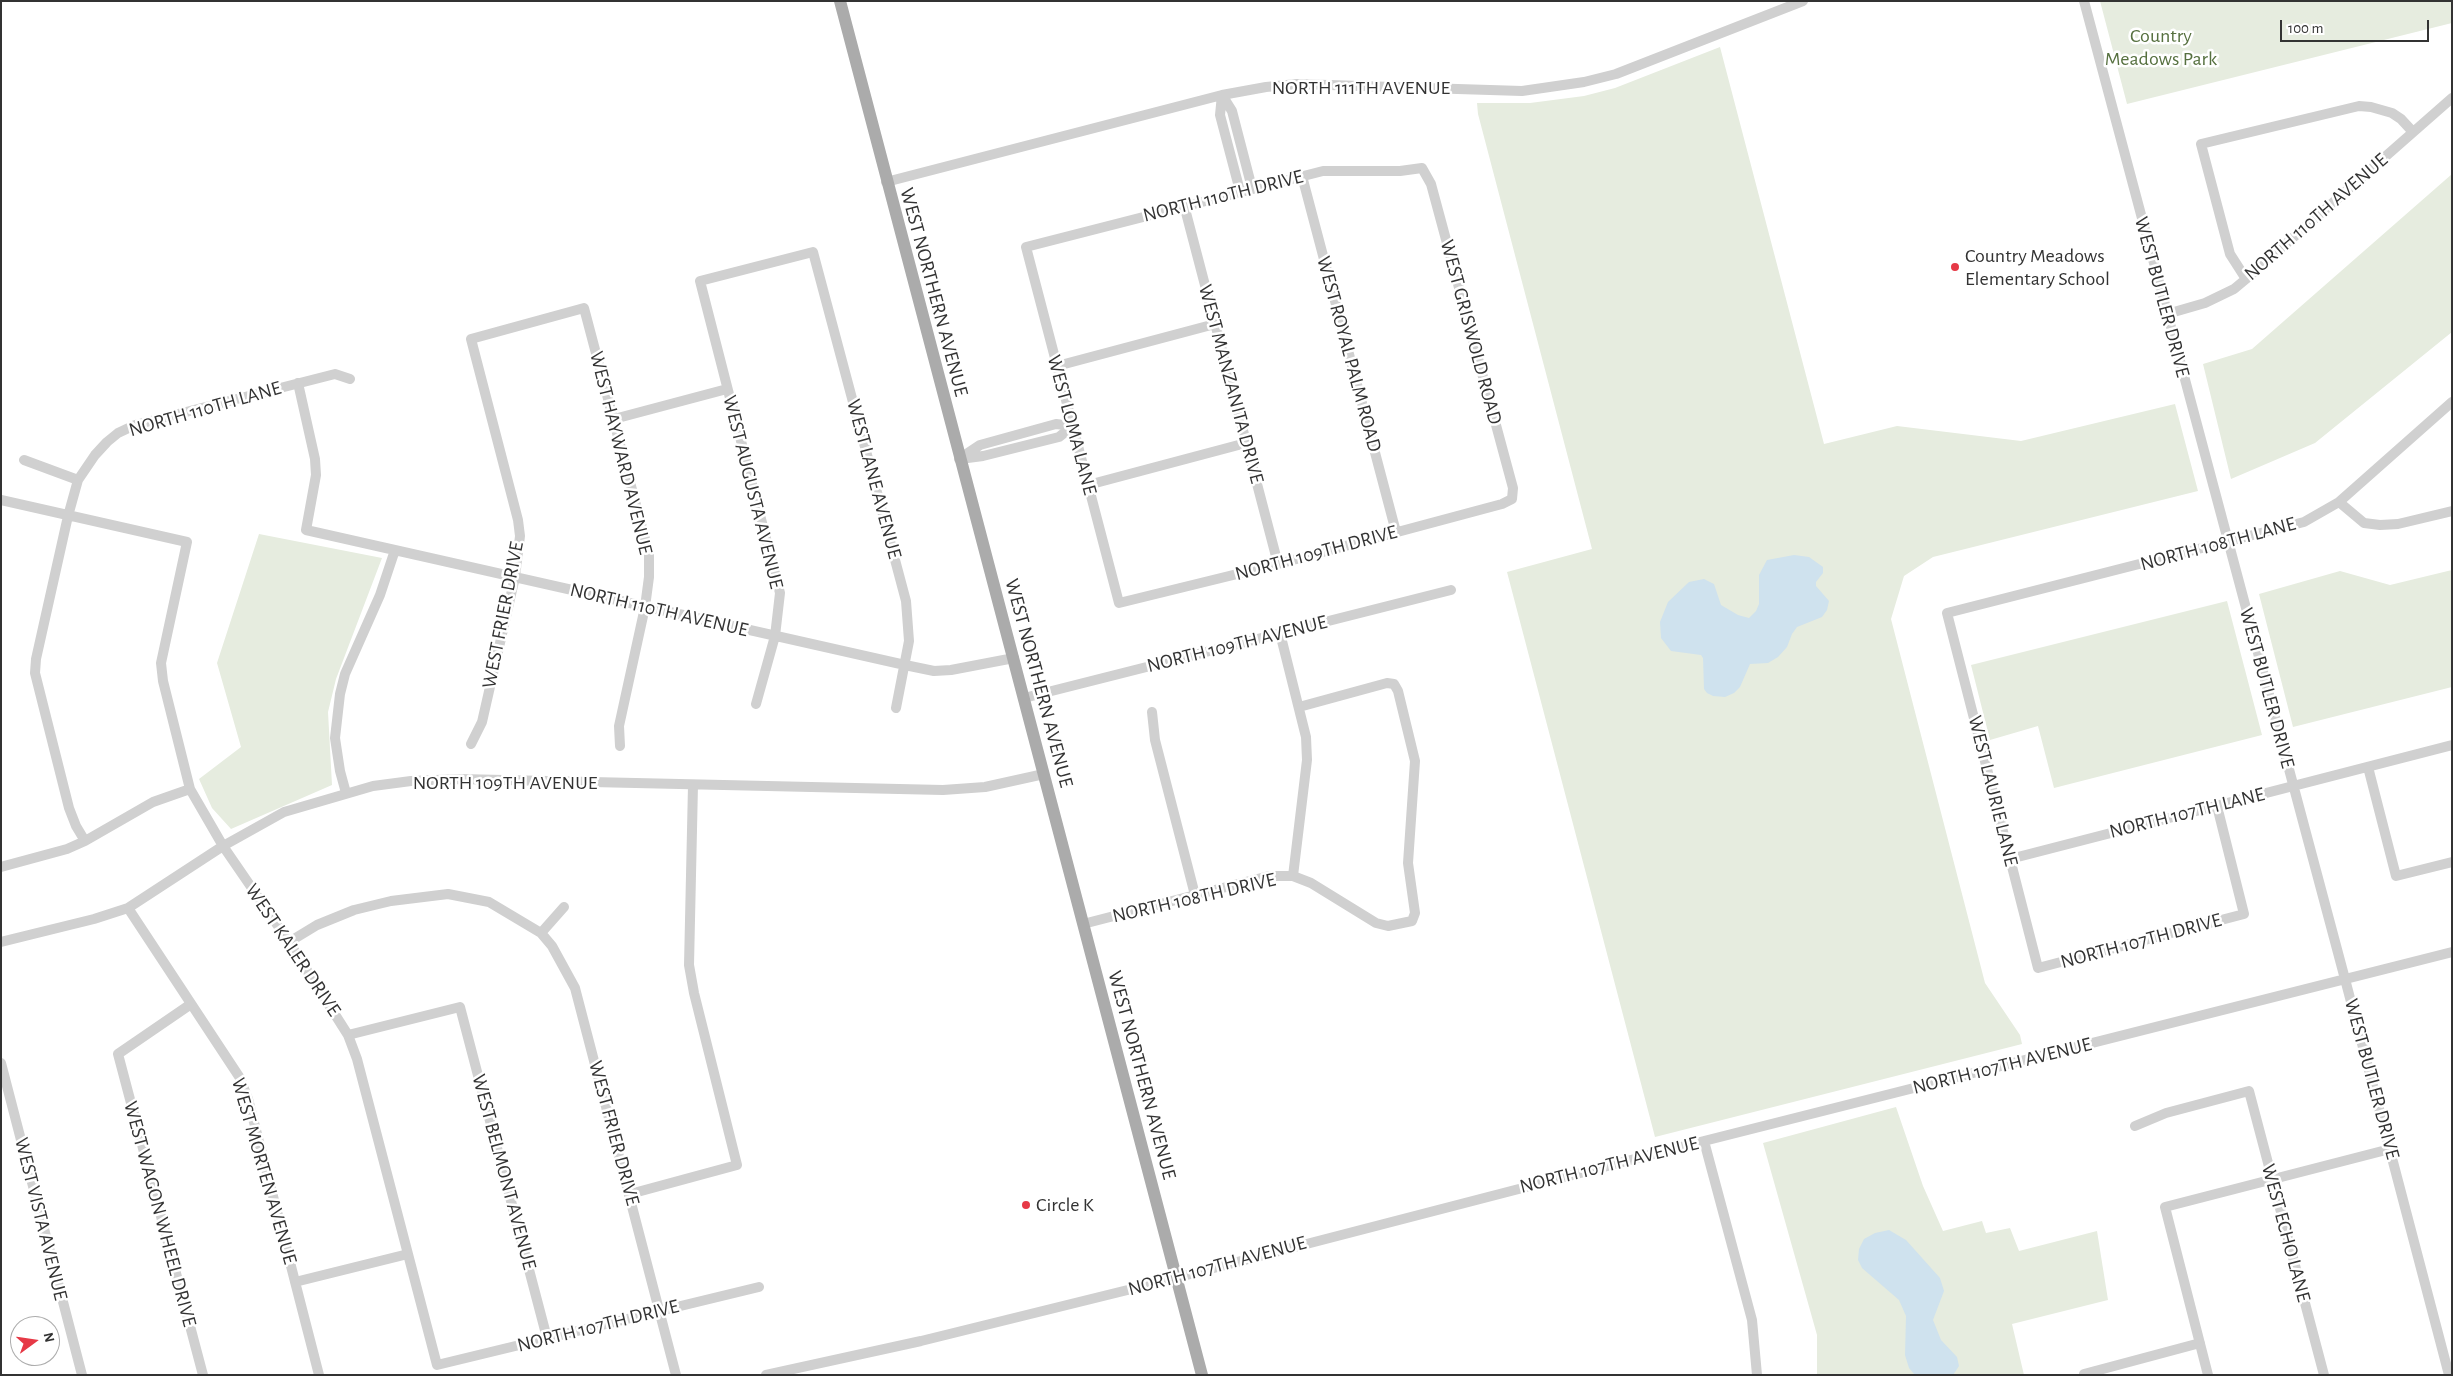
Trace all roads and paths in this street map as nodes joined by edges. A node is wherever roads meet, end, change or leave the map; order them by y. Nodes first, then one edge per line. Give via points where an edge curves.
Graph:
1 (840, 1) edge
2 (1803, 1) edge
3 (2084, 1) edge
4 (1222, 95) junction
5 (2452, 98) edge
6 (2414, 132) junction
7 (1422, 168) joint
8 (1302, 176) junction
9 (886, 182) junction
10 (1252, 188) junction
11 (1240, 191) junction
12 (1184, 205) junction
13 (1026, 247) joint
14 (813, 252) joint
15 (2246, 279) junction
16 (584, 308) joint
17 (2167, 314) junction
18 (1215, 324) junction
19 (1057, 366) junction
20 (350, 379) dead end
21 (298, 383) junction
22 (727, 389) junction
23 (2452, 402) edge
24 (614, 419) junction
25 (1073, 426) junction
26 (1246, 443) junction
27 (959, 459) junction
28 (24, 460) dead end
29 (78, 480) junction
30 (1088, 485) junction
31 (1512, 499) joint
32 (1, 500) edge
33 (2338, 502) junction
34 (2452, 511) edge
35 (68, 516) junction
36 (1396, 532) junction
37 (2228, 542) junction
38 (395, 550) junction
39 (1278, 564) junction
40 (515, 577) junction
41 (1450, 590) dead end
42 (1118, 603) joint
43 (645, 607) junction
44 (1947, 614) joint
45 (1280, 633) junction
46 (775, 636) junction
47 (1014, 658) junction
48 (905, 665) junction
49 (1024, 698) junction
50 (756, 704) dead end
51 (1299, 707) junction
52 (896, 708) dead end
53 (1152, 712) dead end
54 (471, 744) dead end
55 (620, 746) dead end
56 (2452, 746) edge
57 (2368, 767) junction
58 (1044, 774) junction
59 (693, 785) junction
60 (2294, 786) junction
61 (190, 789) junction
62 (346, 793) junction
63 (2217, 806) junction
64 (85, 841) junction
65 (223, 846) junction
66 (2010, 858) junction
67 (2452, 862) edge
68 (1, 867) edge
69 (1294, 876) junction
70 (1195, 895) junction
71 (564, 907) dead end
72 (128, 908) junction
73 (1083, 924) junction
74 (541, 933) junction
75 (1, 942) edge
76 (289, 942) junction
77 (2452, 952) edge
78 (2038, 968) joint
79 (2345, 978) junction
80 (191, 1004) junction
81 (348, 1035) junction
82 (1, 1063) edge
83 (2135, 1126) dead end
84 (1704, 1141) junction
85 (2390, 1149) junction
86 (2271, 1179) junction
87 (630, 1194) junction
88 (408, 1254) junction
89 (1175, 1277) junction
90 (295, 1282) junction
91 (759, 1287) dead end
92 (660, 1311) junction
93 (547, 1338) junction
94 (2200, 1344) junction
95 (437, 1365) joint
96 (2084, 1374) edge
97 (82, 1375) edge
98 (203, 1375) edge
99 (320, 1375) edge
100 (676, 1375) edge
101 (766, 1375) edge
102 (1202, 1375) edge
103 (1757, 1375) edge
104 (2208, 1375) edge
105 (2324, 1375) edge
106 (2449, 1375) edge

1 - 9 main road, WEST NORTHERN AVENUE
2 - 4 street, NORTH 111TH AVENUE via 1616,74 1562,87 1522,91 1297,84
3 - 17 street, WEST BUTLER DRIVE
4 - 9 street, NORTH 111TH AVENUE
4 - 10 street via 1232,111
4 - 11 street via 1220,115
5 - 6 street, NORTH 110TH AVENUE
6 - 15 street, NORTH 110TH AVENUE
6 - 15 street via 2392,113 2359,106 2201,144 2230,254
7 - 8 street, NORTH 110TH DRIVE via 1323,171
7 - 31 street, WEST GRISWOLD ROAD via 1431,184 1513,488
8 - 10 street, NORTH 110TH DRIVE
8 - 36 street, WEST ROYAL PALM ROAD
9 - 27 main road, WEST NORTHERN AVENUE
10 - 11 street, NORTH 110TH DRIVE
11 - 12 street, NORTH 110TH DRIVE
12 - 13 street, NORTH 110TH DRIVE
12 - 18 street, WEST MANZANITA DRIVE
13 - 19 street, WEST LOMA LANE
14 - 22 street, WEST AUGUSTA AVENUE via 700,281
14 - 48 street, WEST LANE AVENUE via 906,601 909,641
15 - 17 street, NORTH 110TH AVENUE via 2206,303
16 - 24 street, WEST HAYWARD AVENUE
16 - 40 street, WEST FRIER DRIVE via 471,339 518,520 520,550
17 - 37 street, WEST BUTLER DRIVE
18 - 19 street
18 - 26 street, WEST MANZANITA DRIVE
19 - 25 street, WEST LOMA LANE
20 - 21 street, NORTH 110TH LANE via 335,374
21 - 29 street, NORTH 110TH LANE via 136,424 118,433 95,454
21 - 38 street, NORTH 110TH AVENUE via 316,475 306,530
22 - 24 street
22 - 46 street, WEST AUGUSTA AVENUE via 778,579 780,607
23 - 33 street, NORTH 108TH LANE
24 - 43 street, WEST HAYWARD AVENUE via 648,554 650,577
25 - 27 street via 1059,437
25 - 30 street, WEST LOMA LANE
26 - 30 street
26 - 39 street, WEST MANZANITA DRIVE
27 - 47 main road, WEST NORTHERN AVENUE
28 - 29 street
29 - 35 street
30 - 42 street, WEST LOMA LANE
31 - 36 street, NORTH 109TH DRIVE
32 - 35 street
33 - 34 street via 2364,523 2380,525
33 - 37 street, NORTH 108TH LANE via 2304,522
35 - 61 street, WEST KALER DRIVE via 187,542 161,663
35 - 64 street via 36,659 36,673 69,808
36 - 39 street, NORTH 109TH DRIVE
37 - 44 street, NORTH 108TH LANE
37 - 60 street, WEST BUTLER DRIVE
38 - 40 street, NORTH 110TH AVENUE
38 - 62 street via 340,694 335,738
39 - 42 street, NORTH 109TH DRIVE
40 - 43 street, NORTH 110TH AVENUE
40 - 54 street, WEST FRIER DRIVE via 482,722
41 - 45 street, NORTH 109TH AVENUE
43 - 46 street, NORTH 110TH AVENUE
43 - 55 street, WEST HAYWARD AVENUE via 618,726
44 - 66 street, WEST LAURIE LANE
45 - 49 street, NORTH 109TH AVENUE
45 - 51 street
46 - 48 street, NORTH 110TH AVENUE
46 - 50 street, WEST AUGUSTA AVENUE
47 - 48 street, NORTH 110TH AVENUE via 951,670
47 - 49 main road, WEST NORTHERN AVENUE
48 - 52 street, WEST LANE AVENUE
49 - 58 main road, WEST NORTHERN AVENUE
51 - 69 street via 1307,760
51 - 69 street, NORTH 108TH DRIVE via 1387,683 1394,684 1398,691 1415,761 1408,863 1412,920 1388,926 1376,923 1311,882
53 - 70 street via 1155,740
56 - 57 street, NORTH 107TH LANE
57 - 60 street, NORTH 107TH LANE
57 - 67 street via 2396,876
58 - 59 street, NORTH 109TH AVENUE via 960,790
58 - 73 main road, WEST NORTHERN AVENUE
59 - 62 street, NORTH 109TH AVENUE via 460,779 411,781
59 - 87 street via 689,965 737,1165
60 - 63 street, NORTH 107TH LANE
60 - 79 street, WEST BUTLER DRIVE
61 - 64 street via 153,802
61 - 65 street, WEST KALER DRIVE
62 - 65 street, NORTH 109TH AVENUE via 284,812
63 - 66 street, NORTH 107TH LANE
63 - 78 street, NORTH 107TH DRIVE via 2244,914
64 - 68 street
65 - 72 street, NORTH 109TH AVENUE
65 - 76 street, WEST KALER DRIVE
66 - 78 street, WEST LAURIE LANE
69 - 70 street, NORTH 108TH DRIVE via 1269,876
70 - 73 street, NORTH 108TH DRIVE
71 - 74 street
72 - 75 street, NORTH 109TH AVENUE
72 - 80 street, WEST MORTEN AVENUE
73 - 89 main road, WEST NORTHERN AVENUE
74 - 76 street via 489,902 448,894 398,899 354,910
74 - 87 street, WEST FRIER DRIVE via 557,954 575,988
76 - 81 street, WEST KALER DRIVE
77 - 79 street, NORTH 107TH AVENUE
79 - 84 street, NORTH 107TH AVENUE
79 - 85 street, WEST BUTLER DRIVE
80 - 90 street, WEST MORTEN AVENUE via 235,1068 248,1099
80 - 98 street, WEST WAGON WHEEL DRIVE via 118,1054
81 - 88 street, WEST KALER DRIVE
81 - 93 street, WEST BELMONT AVENUE via 460,1007
82 - 97 street, WEST VISTA AVENUE
83 - 86 street, WEST ECHO LANE via 2166,1113 2249,1091
84 - 89 street, NORTH 107TH AVENUE
84 - 103 street via 1752,1320
85 - 86 street
85 - 106 street, WEST BUTLER DRIVE
86 - 94 street via 2165,1207
86 - 105 street, WEST ECHO LANE
87 - 92 street, WEST FRIER DRIVE
88 - 90 street
88 - 95 street, WEST KALER DRIVE
89 - 101 street, NORTH 107TH AVENUE via 921,1341
89 - 102 main road, WEST NORTHERN AVENUE
90 - 99 street, WEST MORTEN AVENUE
91 - 92 street, NORTH 107TH DRIVE
92 - 93 street, NORTH 107TH DRIVE
92 - 100 street, WEST FRIER DRIVE
93 - 95 street, NORTH 107TH DRIVE
94 - 96 street
94 - 104 street

